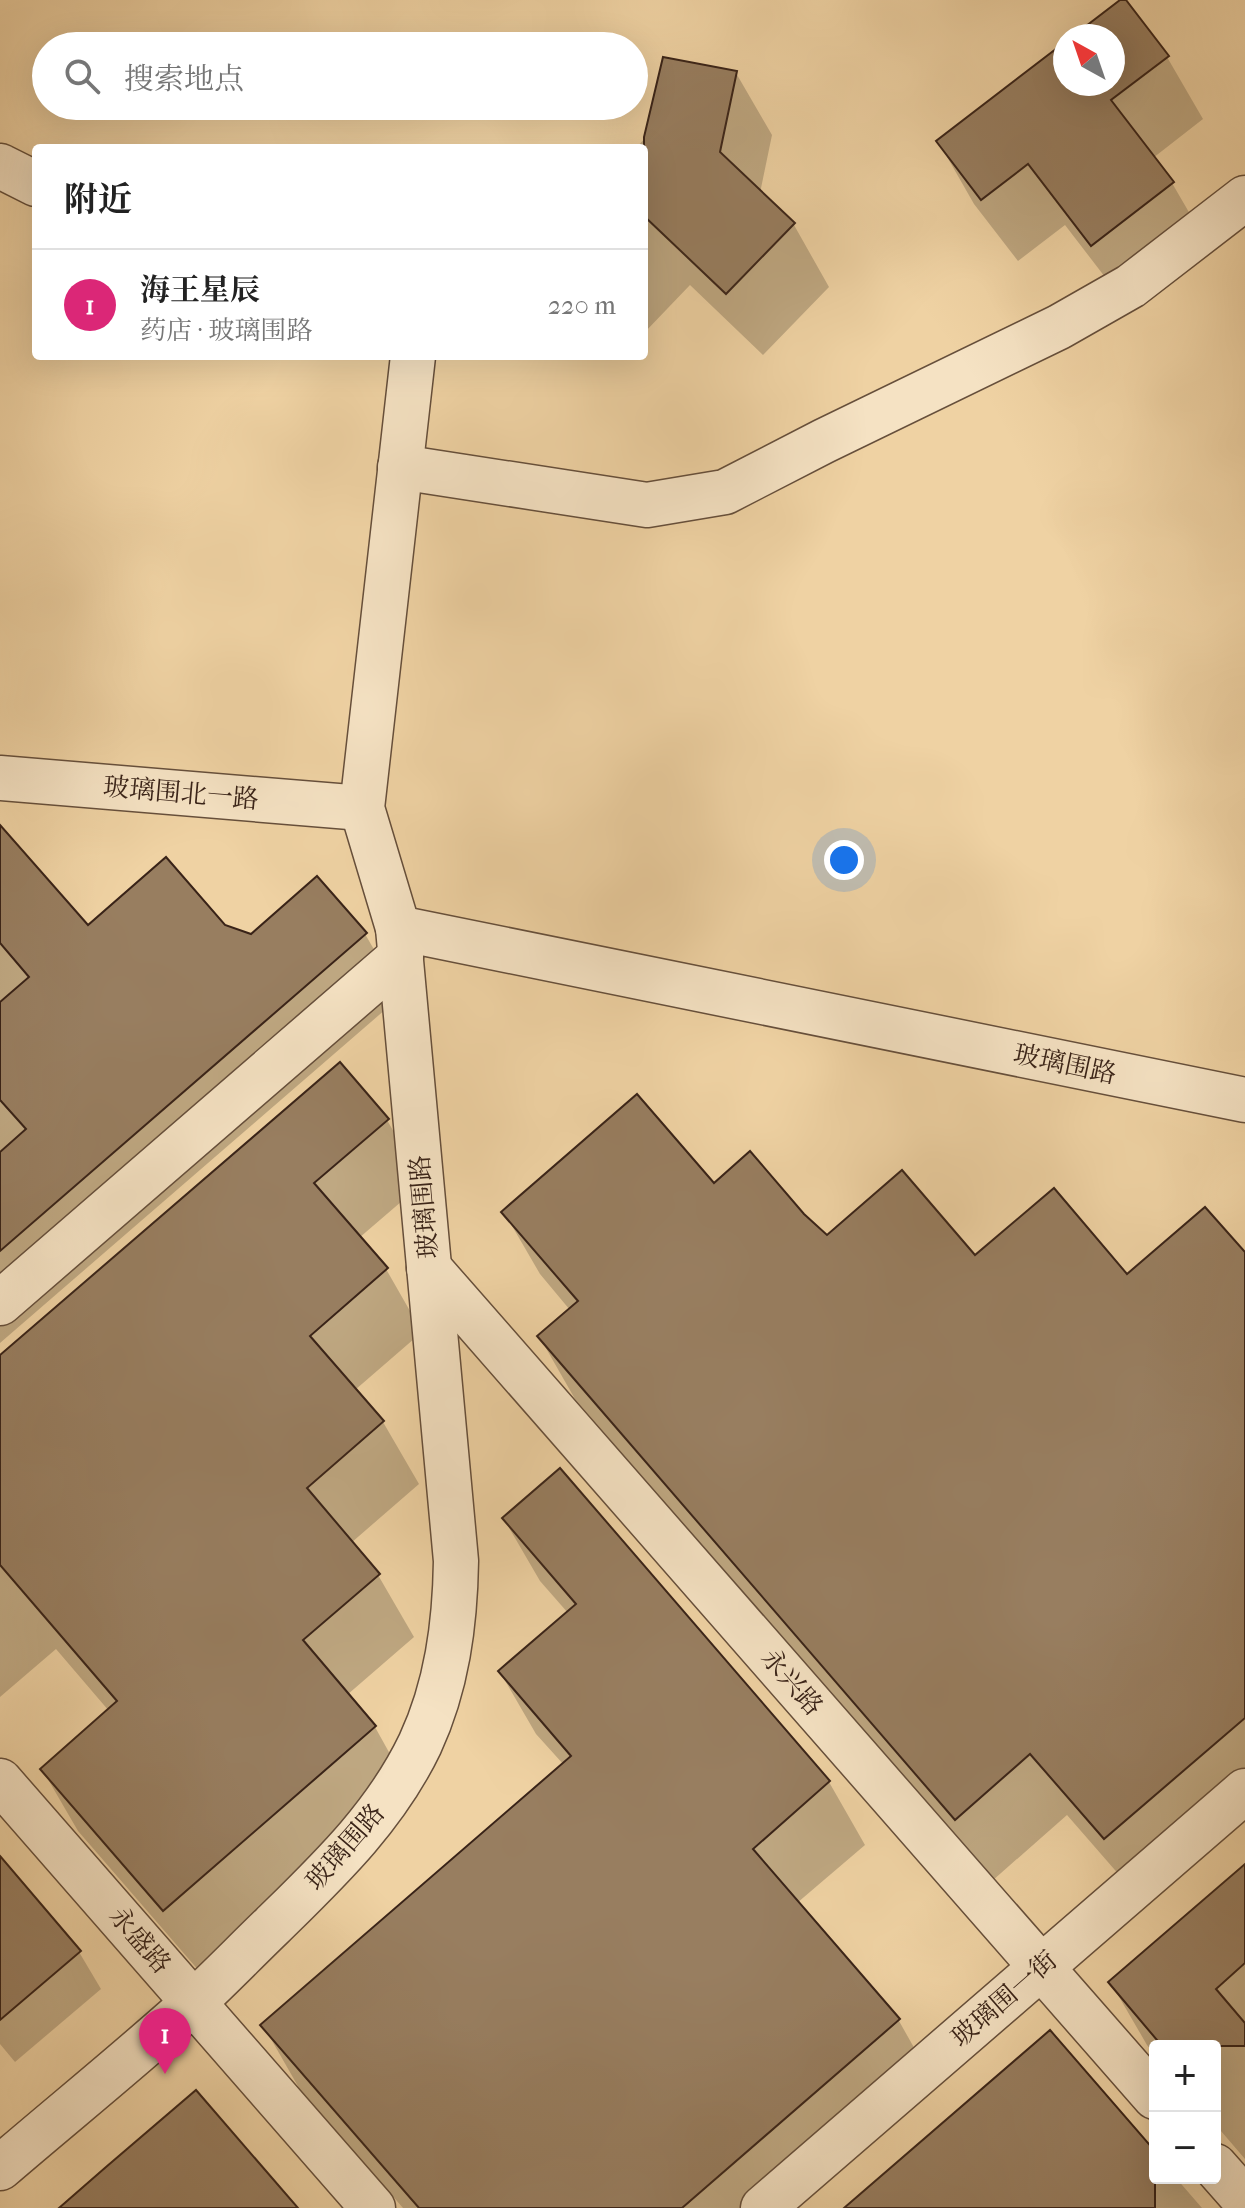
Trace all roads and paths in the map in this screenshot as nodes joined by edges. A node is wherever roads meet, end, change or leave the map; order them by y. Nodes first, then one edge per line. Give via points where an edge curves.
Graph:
1 (0, 166) edge
2 (32, 182) edge
3 (1245, 198) edge
4 (413, 360) edge
5 (400, 467) junction
6 (0, 778) edge
7 (362, 808) junction
8 (400, 942) junction
9 (1245, 1100) edge
10 (429, 1268) junction
11 (0, 1303) edge
12 (0, 1781) edge
13 (1245, 1791) edge
14 (1041, 1967) junction
15 (194, 2002) junction
16 (1149, 2090) edge
17 (0, 2168) edge
18 (1221, 2173) edge
19 (1245, 2200) edge
20 (373, 2208) edge
21 (763, 2208) edge

1 - 2 street
3 - 5 street via 1131,286 1059,327 725,492 647,505
4 - 5 street
5 - 7 street
6 - 7 street, 玻璃围北一路
7 - 8 street
8 - 9 street, 玻璃围路
8 - 10 street, 玻璃围路
8 - 11 street
10 - 14 street, 永兴路
10 - 15 street, 玻璃围路 via 456,1561 449,1653 437,1699 399,1783 372,1822
12 - 15 street, 永盛路
13 - 14 street, 玻璃围一街
14 - 16 street, 永兴路
14 - 21 street, 玻璃围一街
15 - 17 street, 玻璃围路
15 - 20 street, 永盛路
18 - 19 street

